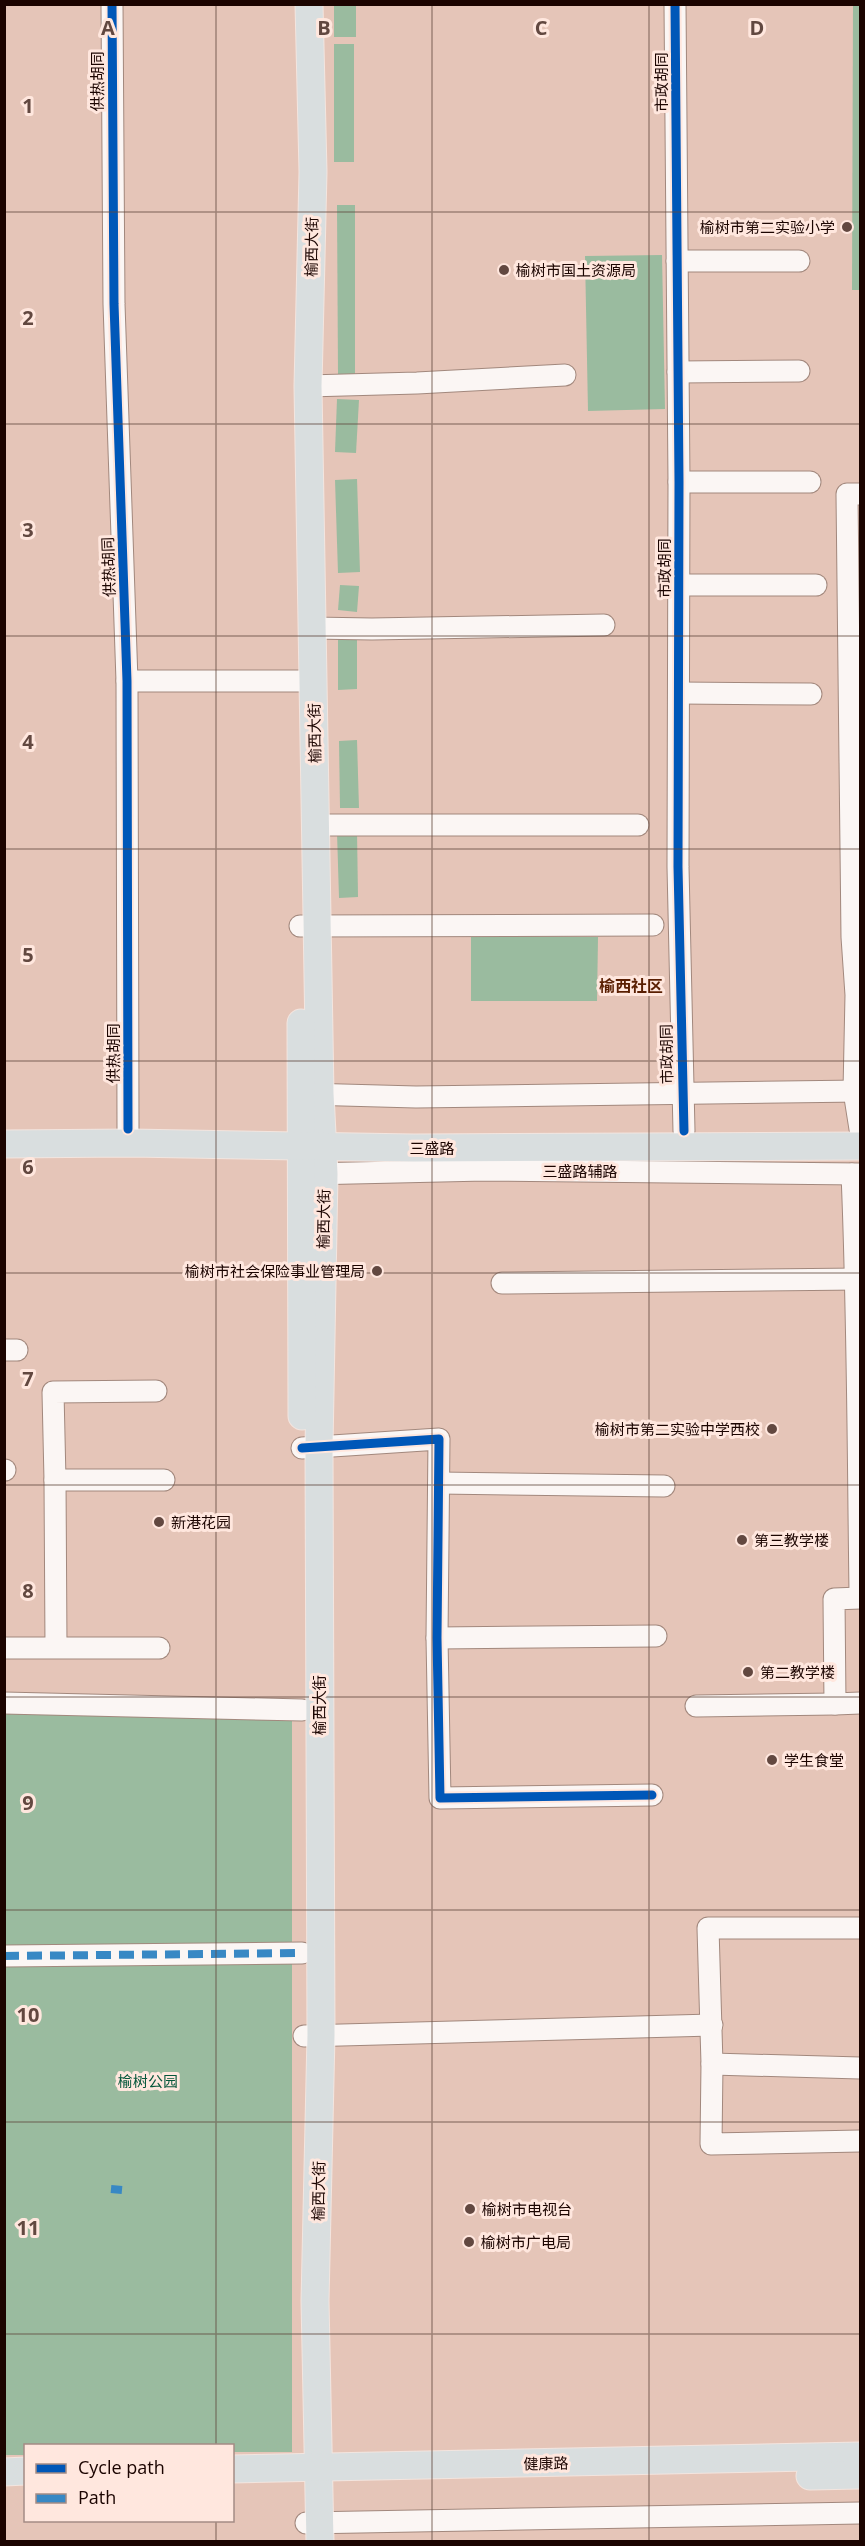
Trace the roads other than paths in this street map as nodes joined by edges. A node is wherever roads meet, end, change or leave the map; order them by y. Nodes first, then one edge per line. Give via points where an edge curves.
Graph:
1 (112, 4) edge
2 (297, 4) edge
3 (309, 4) edge
4 (675, 4) edge
5 (677, 261) junction
6 (799, 261) dead end
7 (799, 371) dead end
8 (678, 372) junction
9 (565, 375) dead end
10 (308, 386) junction
11 (679, 482) junction
12 (810, 482) dead end
13 (861, 494) edge
14 (854, 556) edge
15 (679, 585) junction
16 (816, 585) dead end
17 (604, 625) dead end
18 (312, 628) junction
19 (128, 681) junction
20 (299, 681) junction
21 (855, 682) edge
22 (679, 693) junction
23 (811, 694) dead end
24 (856, 809) edge
25 (316, 825) junction
26 (638, 825) dead end
27 (653, 925) dead end
28 (309, 926) junction
29 (857, 1091) edge
30 (682, 1092) junction
31 (310, 1094) junction
32 (4, 1128) edge
33 (128, 1129) junction
34 (860, 1129) edge
35 (684, 1131) junction
36 (311, 1138) junction
37 (4, 1144) edge
38 (861, 1146) edge
39 (312, 1174) junction
40 (856, 1174) edge
41 (859, 1280) edge
42 (502, 1283) dead end
43 (156, 1391) dead end
44 (311, 1448) junction
45 (55, 1480) junction
46 (164, 1480) dead end
47 (439, 1483) junction
48 (664, 1486) dead end
49 (861, 1592) edge
50 (861, 1598) edge
51 (656, 1636) dead end
52 (437, 1638) junction
53 (56, 1647) junction
54 (4, 1648) edge
55 (159, 1648) dead end
56 (4, 1703) edge
57 (861, 1703) edge
58 (835, 1704) junction
59 (696, 1706) dead end
60 (302, 1710) junction
61 (652, 1795) dead end
62 (861, 1928) edge
63 (302, 1953) junction
64 (4, 1956) edge
65 (711, 2025) junction
66 (312, 2036) junction
67 (712, 2064) junction
68 (861, 2068) edge
69 (861, 2141) edge
70 (861, 2456) edge
71 (234, 2469) edge
72 (24, 2471) edge
73 (4, 2472) edge
74 (861, 2475) edge
75 (313, 2476) junction
76 (234, 2484) edge
77 (4, 2486) edge
78 (24, 2486) edge
79 (861, 2513) edge
80 (313, 2532) edge

1 - 19 street, 供热胡同 via 114,304
2 - 20 main road, 榆西大街
3 - 10 main road, 榆西大街 via 313,172
4 - 5 street, 市政胡同
5 - 6 street
5 - 8 street, 市政胡同
7 - 8 street
8 - 11 street, 市政胡同
9 - 10 street
10 - 18 main road, 榆西大街
11 - 12 street
11 - 15 street, 市政胡同
13 - 14 street via 847,494
14 - 21 street
15 - 16 street
15 - 22 street, 市政胡同
17 - 18 street
18 - 25 main road, 榆西大街
19 - 20 street
19 - 33 street, 供热胡同
20 - 28 main road, 榆西大街
21 - 24 street
22 - 23 street
22 - 30 street, 市政胡同
24 - 29 street via 852,937
25 - 26 street
25 - 28 main road, 榆西大街
27 - 28 street
28 - 31 main road, 榆西大街
29 - 30 street
29 - 34 street
30 - 31 street via 416,1097
30 - 35 street, 市政胡同
31 - 36 main road, 榆西大街
32 - 33 main road, 三盛路
33 - 36 main road, 三盛路
34 - 35 main road, 三盛路
35 - 36 main road, 三盛路
36 - 37 main road, 三盛路
36 - 38 main road, 三盛路 via 628,1148
36 - 39 main road, 榆西大街
39 - 40 street, 三盛路辅路 via 484,1170
39 - 44 main road, 榆西大街
40 - 41 street
41 - 42 street
41 - 49 street via 855,1357
43 - 45 street via 53,1392
44 - 47 street via 438,1439
44 - 60 main road, 榆西大街
44 - 66 main road, 榆西大街
45 - 46 street
45 - 53 street
47 - 48 street
47 - 52 street
50 - 58 street via 834,1599
51 - 52 street
52 - 61 street via 440,1798
53 - 54 street
53 - 55 street
56 - 60 street
57 - 58 street
58 - 59 street
60 - 63 main road, 榆西大街
62 - 65 street via 708,1928
63 - 64 street
63 - 66 main road, 榆西大街
65 - 66 street
65 - 67 street
66 - 75 main road, 榆西大街
67 - 68 street
67 - 69 street via 711,2144
70 - 75 main road, 健康路
71 - 75 main road, 健康路
72 - 73 main road
74 - 75 main road, 健康路
75 - 76 main road, 健康路
75 - 80 main road, 榆西大街
77 - 78 main road
79 - 80 street

